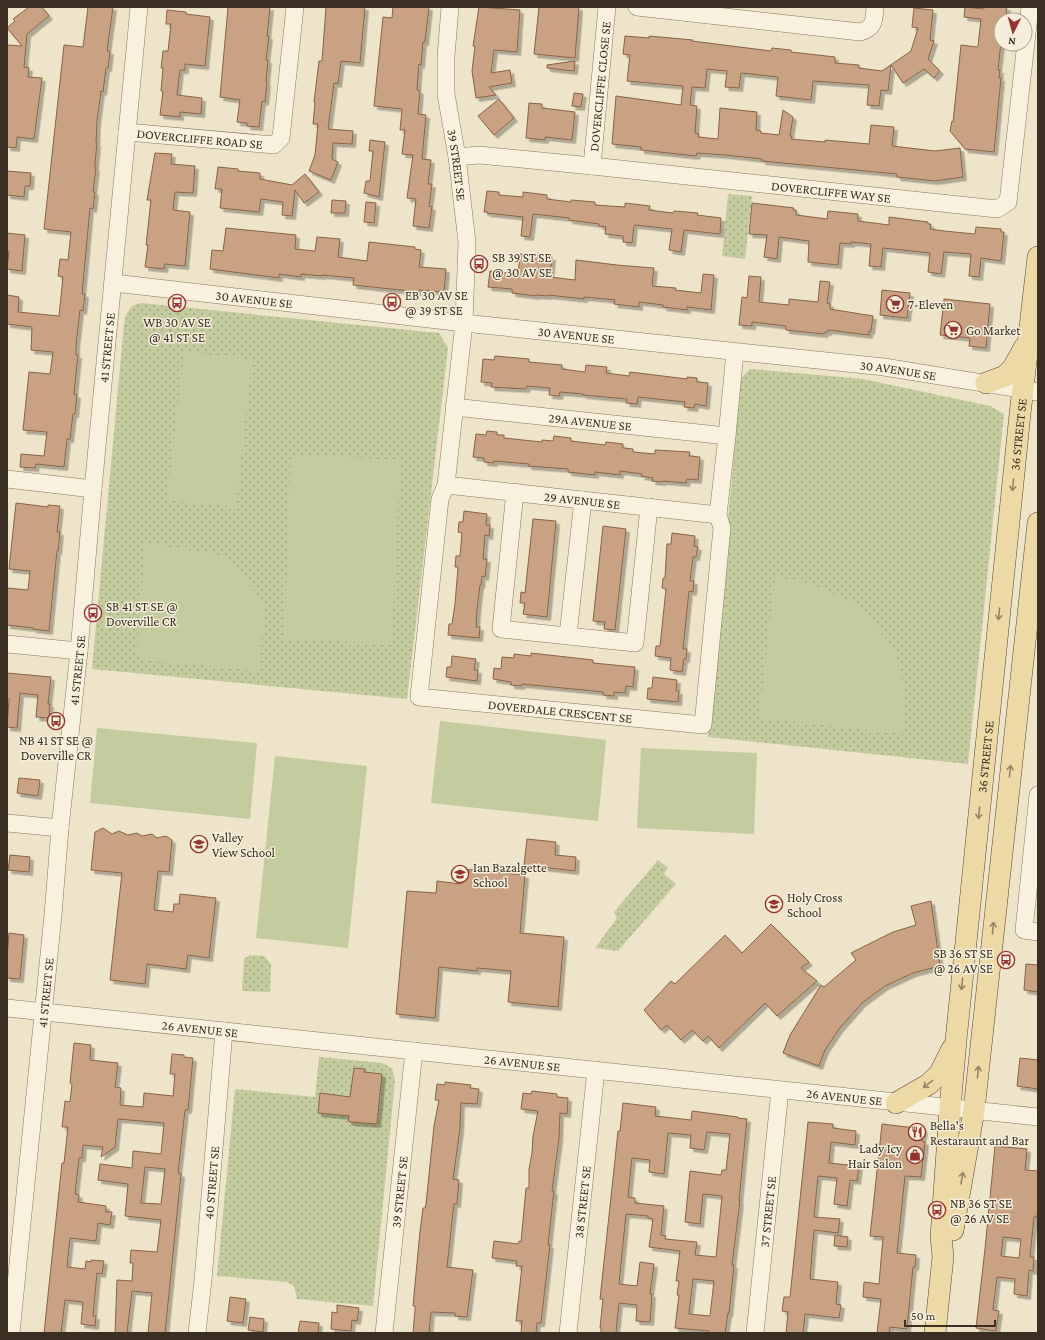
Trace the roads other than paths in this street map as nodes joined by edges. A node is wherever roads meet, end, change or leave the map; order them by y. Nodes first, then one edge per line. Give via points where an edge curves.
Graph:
1 (139, 7) edge
2 (296, 7) edge
3 (450, 7) edge
4 (608, 7) edge
5 (637, 7) edge
6 (875, 7) edge
7 (1030, 7) edge
8 (127, 132) junction
9 (457, 157) junction
10 (592, 166) junction
11 (1038, 257) edge
12 (114, 283) junction
13 (464, 323) junction
14 (1028, 338) junction
15 (734, 352) junction
16 (986, 383) junction
17 (1030, 391) edge
18 (454, 407) junction
19 (727, 436) junction
20 (7, 479) edge
21 (446, 485) junction
22 (93, 489) junction
23 (515, 492) junction
24 (582, 500) junction
25 (649, 507) junction
26 (718, 515) junction
27 (1038, 523) edge
28 (568, 636) junction
29 (7, 644) edge
30 (79, 651) junction
31 (1038, 795) edge
32 (7, 823) edge
33 (60, 828) junction
34 (1035, 843) edge
35 (1031, 931) edge
36 (7, 1008) edge
37 (43, 1011) junction
38 (224, 1031) junction
39 (956, 1040) junction
40 (414, 1051) junction
41 (596, 1070) junction
42 (780, 1090) junction
43 (896, 1103) junction
44 (950, 1108) junction
45 (974, 1110) junction
46 (1038, 1117) edge
47 (943, 1256) junction
48 (11, 1333) edge
49 (197, 1333) edge
50 (384, 1333) edge
51 (568, 1333) edge
52 (755, 1333) edge
53 (936, 1333) edge

1 - 8 street, 41 STREET SE
2 - 8 street, DOVERCLIFFE ROAD SE via 282,138 274,145
3 - 9 street, 39 STREET SE via 446,94
4 - 10 street, DOVERCLIFFE CLOSE SE
5 - 6 street via 860,32 873,23
7 - 10 street, DOVERCLIFFE WAY SE via 1008,202 996,209
8 - 12 street, 41 STREET SE
9 - 10 street, DOVERCLIFFE WAY SE via 479,155
9 - 13 street, 39 STREET SE via 467,242
11 - 14 main road, 36 STREET SE
12 - 13 street, 30 AVENUE SE
12 - 22 street, 41 STREET SE
13 - 15 street, 30 AVENUE SE
13 - 18 street, DOVERDALE CRESCENT SE
14 - 16 main road via 1013,368 1005,376
14 - 17 main road, 36 STREET SE
15 - 16 street, 30 AVENUE SE via 884,367
15 - 19 street, DOVERDALE CRESCENT SE
16 - 17 street, 30 AVENUE SE
17 -> 39 main road, 36 STREET SE
18 - 19 street, 29A AVENUE SE
18 - 21 street, DOVERDALE CRESCENT SE
19 - 26 street, DOVERDALE CRESCENT SE
20 - 22 street
21 - 23 street, 29 AVENUE SE
21 - 26 street, DOVERDALE CRESCENT SE via 440,499 419,697 703,725 722,528
22 - 30 street, 41 STREET SE
23 - 24 street, 29 AVENUE SE
23 - 28 street via 501,629
24 - 25 street, 29 AVENUE SE
24 - 28 street
25 - 26 street, 29 AVENUE SE
25 - 28 street via 635,643
45 -> 27 main road, 36 STREET SE
29 - 30 street
30 - 33 street, 41 STREET SE
31 - 34 street
32 - 33 street
33 - 37 street, 41 STREET SE
34 - 35 street
36 - 37 street, 26 AVENUE SE
37 - 38 street, 26 AVENUE SE
37 - 48 street, 41 STREET SE
38 - 40 street, 26 AVENUE SE
38 - 49 street, 40 STREET SE
39 -> 43 main road via 940,1073 929,1084
39 - 44 main road, 36 STREET SE
40 - 41 street, 26 AVENUE SE
40 - 50 street, 39 STREET SE
41 - 42 street, 26 AVENUE SE
41 - 51 street, 38 STREET SE
42 - 43 street, 26 AVENUE SE
42 - 52 street, 37 STREET SE
43 - 44 street, 26 AVENUE SE
44 - 45 street, 26 AVENUE SE
44 - 47 main road, 36 STREET SE via 941,1236
45 - 46 street, 26 AVENUE SE
47 -> 45 main road, 36 STREET SE via 953,1233
47 - 53 main road, 36 STREET SE

